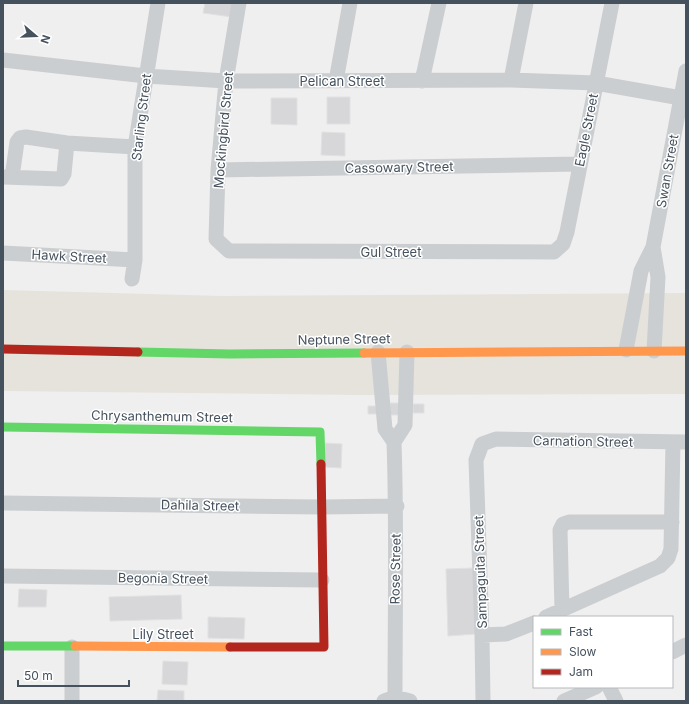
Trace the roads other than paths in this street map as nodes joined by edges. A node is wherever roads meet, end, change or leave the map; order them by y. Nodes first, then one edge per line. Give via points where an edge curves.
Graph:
1 (158, 3) edge
2 (239, 3) edge
3 (350, 3) edge
4 (439, 3) edge
5 (526, 3) edge
6 (612, 3) edge
7 (3, 60) edge
8 (686, 71) edge
9 (146, 76) junction
10 (511, 80) junction
11 (226, 81) junction
12 (336, 81) junction
13 (422, 81) junction
14 (596, 83) junction
15 (680, 98) junction
16 (67, 143) junction
17 (135, 147) junction
18 (579, 164) junction
19 (218, 170) junction
20 (7, 177) edge
21 (653, 247) junction
22 (229, 251) joint
23 (554, 252) joint
24 (3, 254) edge
25 (135, 260) junction
26 (132, 279) dead end
27 (3, 349) edge
28 (626, 350) junction
29 (654, 351) junction
30 (686, 351) edge
31 (378, 352) junction
32 (406, 352) junction
33 (406, 388) junction
34 (382, 389) junction
35 (3, 427) edge
36 (394, 442) junction
37 (679, 442) edge
38 (482, 444) joint
39 (3, 502) edge
40 (397, 506) junction
41 (321, 507) junction
42 (672, 522) junction
43 (3, 576) edge
44 (322, 580) junction
45 (562, 610) junction
46 (548, 616) edge
47 (533, 623) edge
48 (482, 635) junction
49 (686, 645) edge
50 (3, 646) edge
51 (72, 647) junction
52 (673, 652) edge
53 (594, 688) edge
54 (610, 688) edge
55 (389, 699) edge
56 (72, 701) edge
57 (410, 701) edge
58 (483, 701) edge
59 (564, 701) edge
60 (616, 701) edge

1 - 9 street, Starling Street
2 - 11 street, Mockingbird Street
3 - 12 street
4 - 13 street
5 - 10 street
6 - 14 street, Eagle Street
7 - 9 street, Pelican Street
8 - 15 street, Swan Street
9 - 11 street, Pelican Street
9 - 17 street, Starling Street
10 - 13 street, Pelican Street
10 - 14 street, Pelican Street
11 - 12 street, Pelican Street
11 - 19 street, Mockingbird Street
12 - 13 street, Pelican Street
14 - 15 street, Pelican Street
14 - 18 street, Eagle Street
15 - 21 street, Swan Street
16 - 17 street
16 - 20 street via 20,138
16 - 20 street via 64,174 61,179
17 - 25 street, Starling Street
18 - 19 street, Cassowary Street
18 - 23 street, Eagle Street via 567,232 563,244
19 - 22 street, Mockingbird Street via 216,239
21 - 28 street, Swan Street via 641,271
21 - 29 street, Swan Street via 658,277
22 - 23 street, Gul Street
24 - 25 street, Hawk Street
25 - 26 street, Starling Street
27 - 31 street, Neptune Street via 230,354
28 - 29 street, Neptune Street
28 - 32 street, Neptune Street
29 - 30 street, Neptune Street
31 - 32 street, Neptune Street
31 - 34 street, Rose Street
32 - 33 street
33 - 34 street
33 - 36 street via 405,426
34 - 36 street, Rose Street via 385,429
35 - 41 street, Chrysanthemum Street via 320,432
36 - 40 street, Rose Street
37 - 38 street, Carnation Street via 496,439
37 - 42 street
38 - 48 street, Sampaguita Street via 476,460
39 - 41 street, Dahila Street
40 - 41 street, Dahila Street
40 - 55 street, Rose Street
41 - 44 street
42 - 45 street via 671,549 668,558 660,566
42 - 45 street via 563,524 560,530
43 - 44 street, Begonia Street
44 - 51 street, Lily Street via 324,647
45 - 46 street
47 - 48 street via 506,634
48 - 58 street, Sampaguita Street
49 - 52 street
50 - 51 street, Lily Street
51 - 56 street
53 - 59 street
54 - 60 street
55 - 57 street

